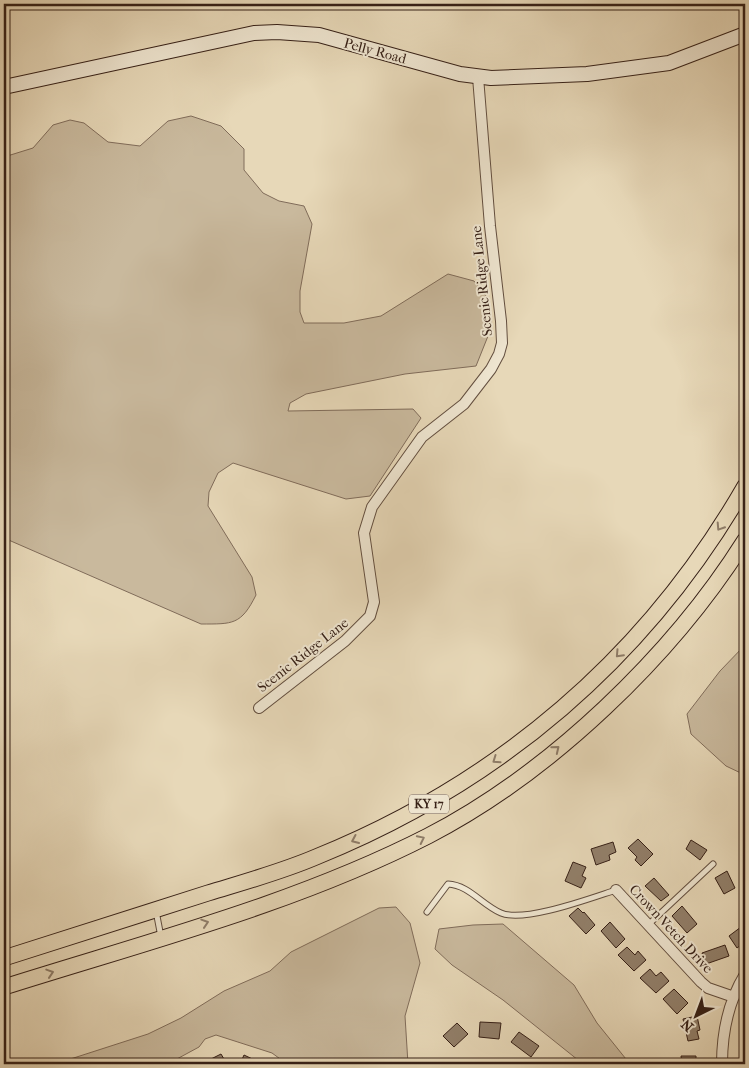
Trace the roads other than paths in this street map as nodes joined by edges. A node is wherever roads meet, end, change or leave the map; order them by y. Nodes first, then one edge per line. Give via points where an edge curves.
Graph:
1 (745, 34) edge
2 (478, 77) junction
3 (4, 87) edge
4 (745, 486) edge
5 (745, 540) edge
6 (258, 708) dead end
7 (714, 864) dead end
8 (616, 890) joint
9 (156, 909) junction
10 (427, 912) dead end
11 (648, 925) junction
12 (161, 937) junction
13 (4, 958) edge
14 (745, 974) edge
15 (4, 988) edge
16 (734, 997) junction
17 (722, 1064) edge

1 - 2 street, Pelly Road via 669,63 587,74
2 - 3 street, Pelly Road via 319,35 277,32 209,41
2 - 6 street, Scenic Ridge Lane via 501,321 499,354 464,404 422,437 372,507 364,532 374,602 370,616 345,641
4 -> 9 main road, KY 17 via 698,561 645,627 597,677 525,740 457,787 390,824 315,858
12 -> 5 main road, KY 17 via 303,891 378,860 471,811 544,759 621,691 682,626
7 - 11 lane
8 - 10 lane via 525,915 508,915 458,885 448,884
8 - 11 street, Crown Vetch Drive
9 - 12 lane
9 - 13 main road, KY 17
11 - 16 street, Crown Vetch Drive via 708,988
15 -> 12 main road, KY 17
14 - 16 street
16 - 17 street via 723,1037

